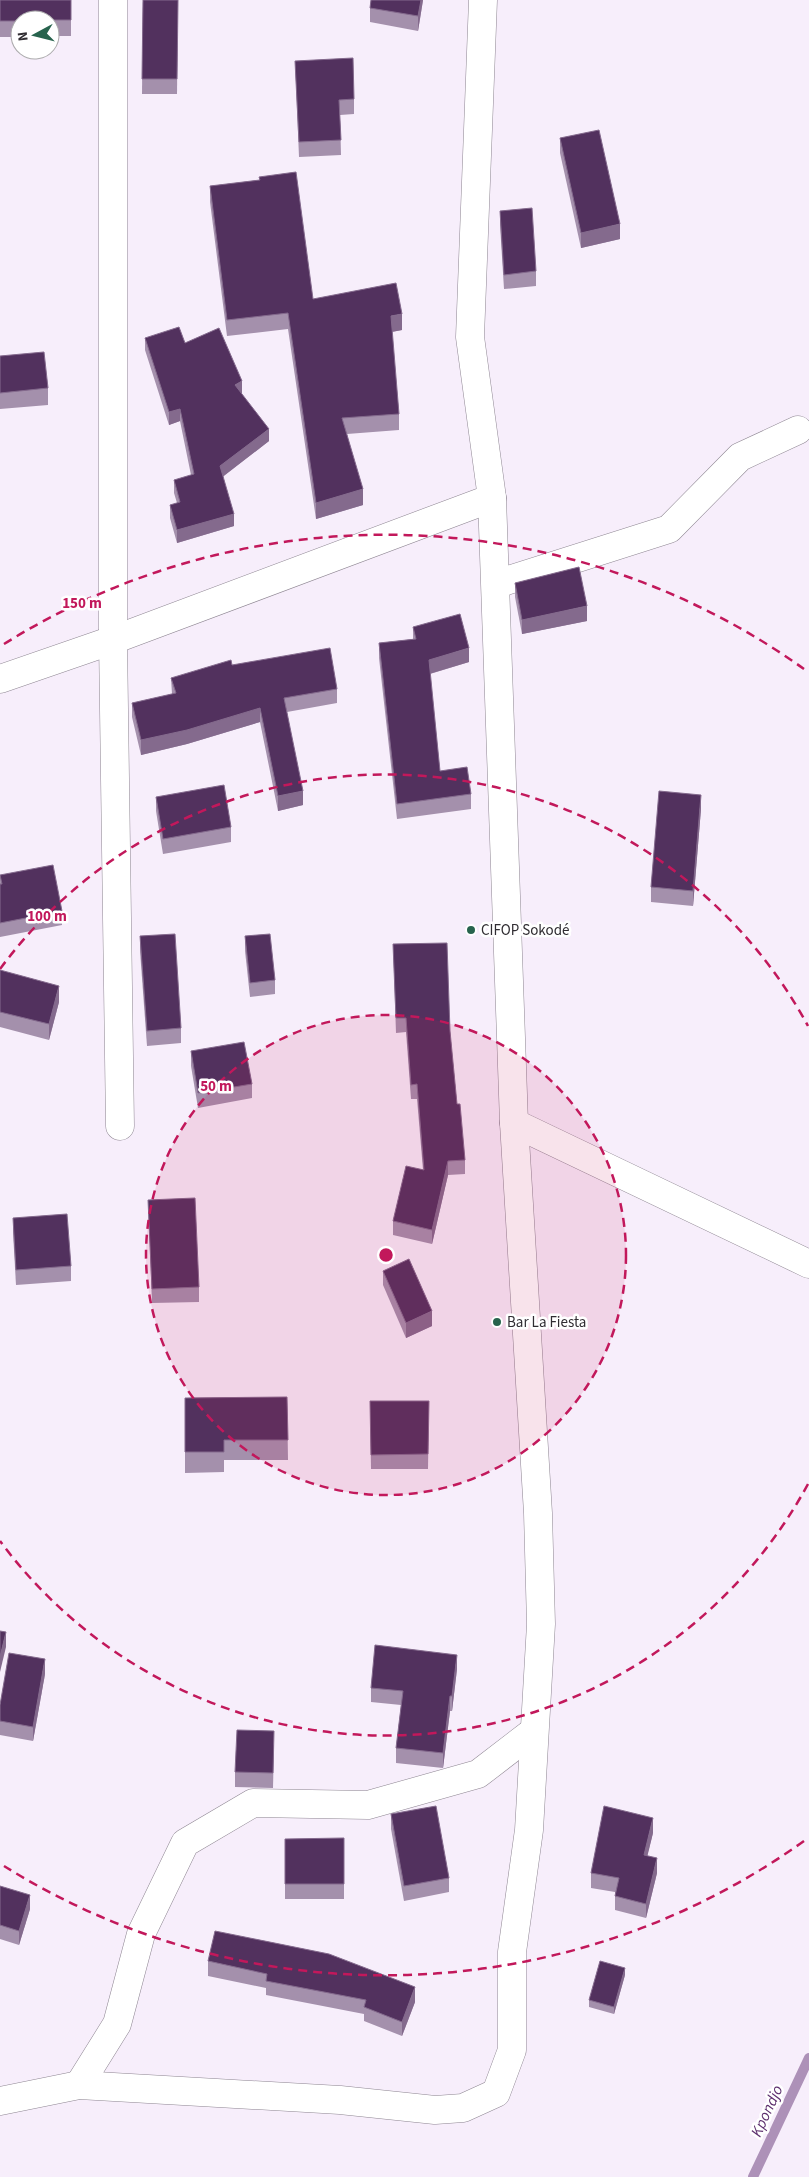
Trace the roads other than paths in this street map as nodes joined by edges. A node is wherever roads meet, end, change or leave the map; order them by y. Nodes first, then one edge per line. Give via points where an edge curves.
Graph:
1 (113, 0) edge
2 (483, 0) edge
3 (798, 430) dead end
4 (492, 498) junction
5 (496, 584) junction
6 (113, 640) junction
7 (0, 679) edge
8 (514, 1123) junction
9 (120, 1126) dead end
10 (809, 1264) edge
11 (534, 1730) junction
12 (79, 2085) junction
13 (0, 2101) edge

1 - 6 street
2 - 4 street via 470,337
3 - 5 street via 740,457 669,529
4 - 5 street
4 - 6 street
5 - 8 street
6 - 7 street
6 - 9 street
8 - 10 street
8 - 11 street via 542,1624
11 - 12 street via 478,1774 368,1805 253,1803 186,1843 141,1934 117,2024
11 - 12 street via 529,1830 512,1952 512,2050 496,2093 463,2108 435,2110 340,2100
12 - 13 street

